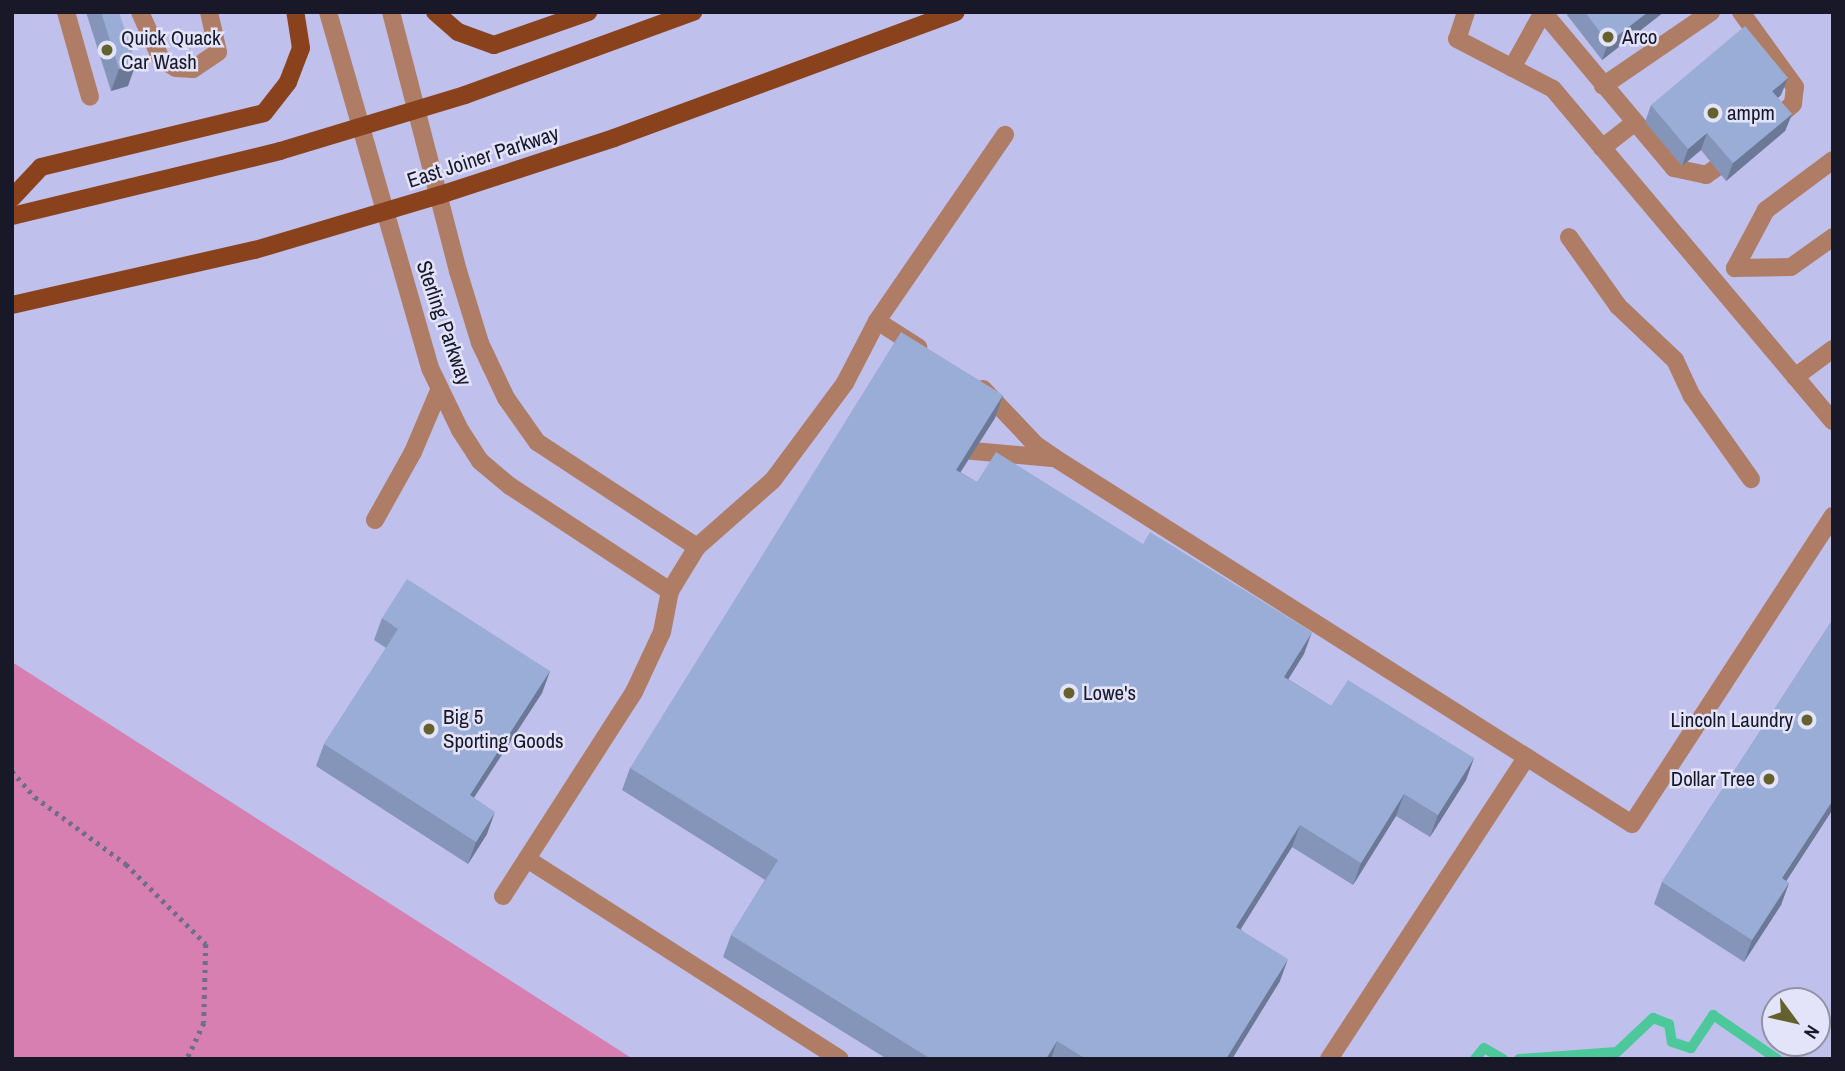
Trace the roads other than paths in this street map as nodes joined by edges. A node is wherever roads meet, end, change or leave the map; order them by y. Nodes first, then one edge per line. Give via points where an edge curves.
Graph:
1 (66, 12) edge
2 (140, 12) edge
3 (209, 12) edge
4 (295, 12) edge
5 (328, 12) edge
6 (391, 12) edge
7 (435, 12) edge
8 (588, 12) edge
9 (692, 12) edge
10 (956, 12) edge
11 (1466, 12) edge
12 (1543, 12) edge
13 (1711, 12) edge
14 (1741, 12) edge
15 (1512, 68) junction
16 (1603, 86) junction
17 (90, 97) dead end
18 (418, 109) junction
19 (1775, 118) edge
20 (1634, 123) junction
21 (361, 126) junction
22 (1005, 135) dead end
23 (1602, 148) junction
24 (1833, 160) edge
25 (1716, 168) edge
26 (440, 195) junction
27 (12, 198) edge
28 (385, 212) junction
29 (12, 216) edge
30 (1569, 237) dead end
31 (1833, 237) edge
32 (12, 305) edge
33 (877, 321) junction
34 (1833, 349) edge
35 (934, 357) edge
36 (964, 376) edge
37 (1795, 377) junction
38 (845, 383) junction
39 (440, 388) junction
40 (863, 398) edge
41 (1833, 421) edge
42 (927, 441) edge
43 (1055, 458) junction
44 (1751, 479) dead end
45 (1833, 516) edge
46 (375, 520) dead end
47 (696, 547) junction
48 (670, 591) junction
49 (1526, 758) junction
50 (527, 859) junction
51 (503, 896) dead end
52 (840, 1059) edge
53 (1329, 1059) edge

1 - 17 street
2 - 3 street via 161,59 176,68 194,69 218,52
4 - 27 main road via 301,48 288,82 264,113 41,167
5 - 21 street, Sterling Parkway
6 - 18 street, Sterling Parkway
7 - 8 main road via 458,32 494,45
9 - 18 main road via 580,57
10 - 26 main road, East Joiner Parkway via 614,138
11 - 15 street via 1457,38
12 - 15 street
12 - 16 street
13 - 16 street
14 - 19 street via 1796,87 1793,104
15 - 23 street via 1553,89
16 - 20 street
18 - 21 main road
18 - 26 street, Sterling Parkway
20 - 23 street
20 - 25 street via 1674,168 1706,176
21 - 28 street, Sterling Parkway
21 - 29 main road via 192,174
22 - 33 street
23 - 37 street
24 - 31 street via 1766,210 1735,268 1791,267
26 - 28 main road, East Joiner Parkway
26 - 47 street, Sterling Parkway via 480,343 506,398 537,442
28 - 32 main road, East Joiner Parkway via 255,250
28 - 39 street, Sterling Parkway
30 - 44 street via 1618,306 1675,360 1692,396
33 - 35 street
33 - 38 street
34 - 37 street
36 - 43 street via 985,390 1036,445
37 - 41 street
38 - 40 street
38 - 47 street via 772,480
39 - 46 street via 413,452
39 - 48 street, Sterling Parkway via 480,461 510,486
42 - 43 street via 939,447
43 - 49 street
45 - 49 street via 1632,824
47 - 48 street
48 - 50 street via 662,632 634,692
49 - 53 street
50 - 51 street
50 - 52 street

